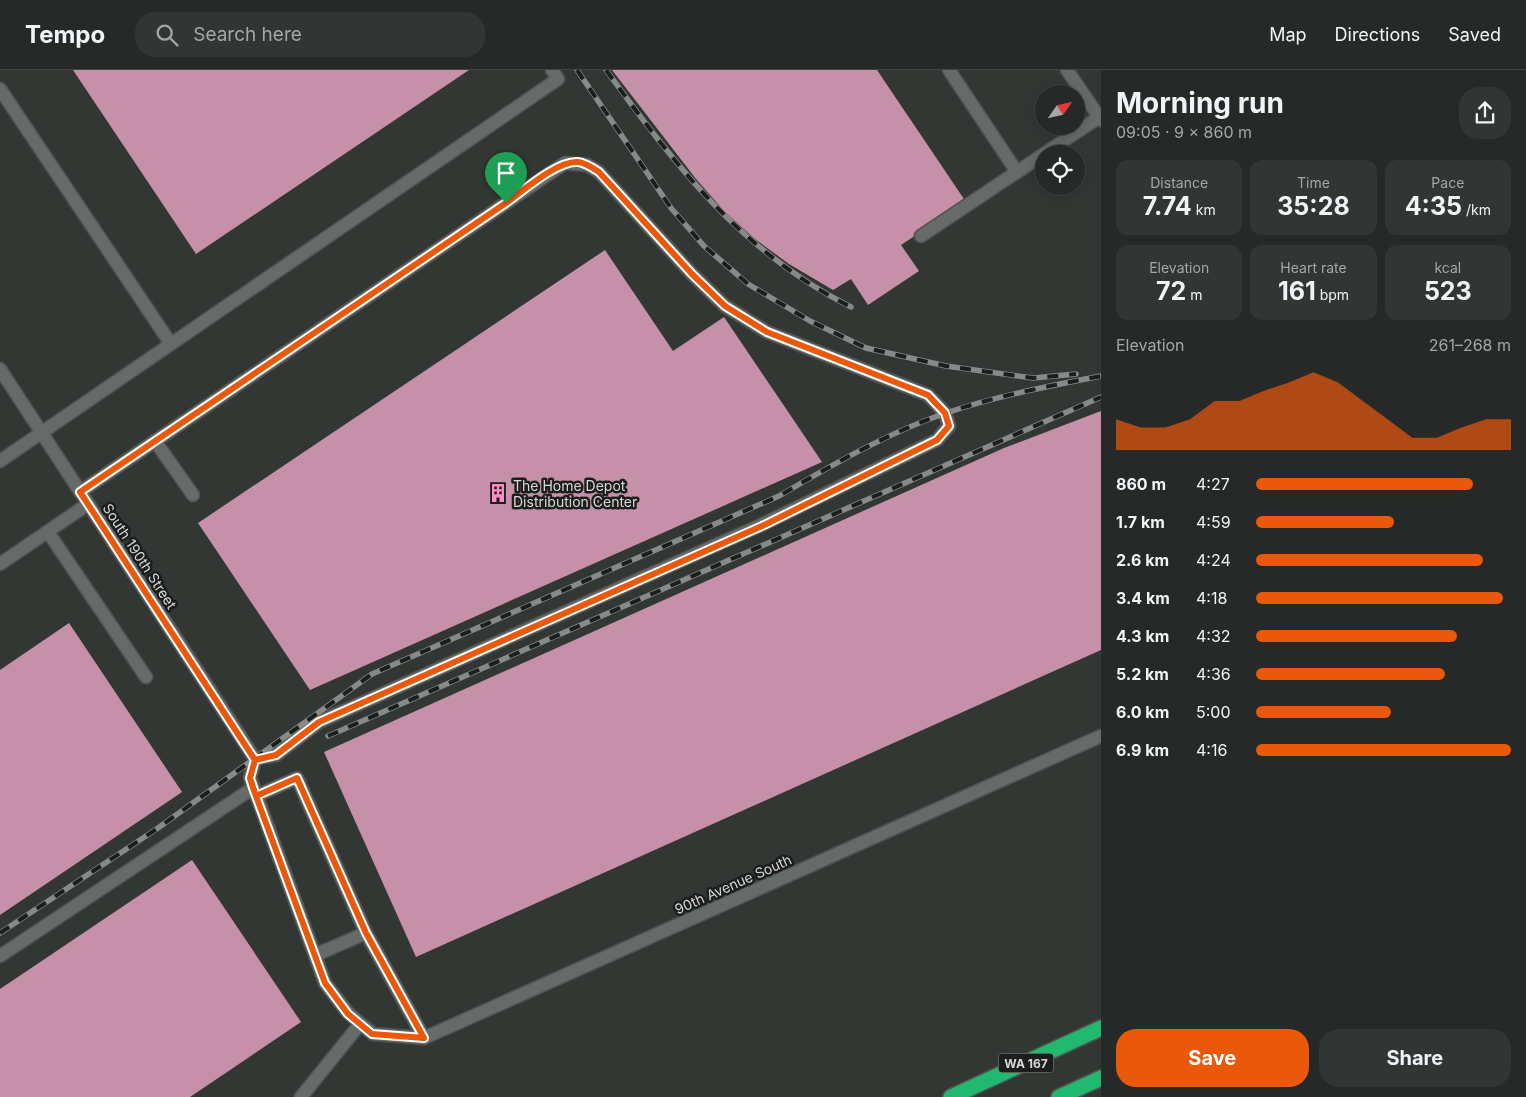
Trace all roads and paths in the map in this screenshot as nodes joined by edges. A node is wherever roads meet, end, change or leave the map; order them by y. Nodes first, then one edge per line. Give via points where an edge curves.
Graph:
1 (552, 70) edge
2 (949, 70) edge
3 (1067, 70) edge
4 (0, 88) edge
5 (1100, 119) edge
6 (1058, 145) edge
7 (1035, 160) edge
8 (1017, 172) junction
9 (921, 236) dead end
10 (171, 344) junction
11 (0, 370) edge
12 (41, 433) junction
13 (155, 441) junction
14 (0, 461) edge
15 (80, 492) junction
16 (193, 495) dead end
17 (88, 504) junction
18 (48, 532) junction
19 (0, 564) edge
20 (146, 677) dead end
21 (1101, 736) edge
22 (255, 760) junction
23 (254, 792) junction
24 (366, 933) junction
25 (315, 955) junction
26 (0, 956) edge
27 (360, 1024) junction
28 (1101, 1028) edge
29 (424, 1038) junction
30 (1101, 1078) edge
31 (301, 1097) edge
32 (951, 1097) edge
33 (1059, 1097) edge

1 - 10 street via 558,79
2 - 8 street
3 - 5 street
4 - 10 street
5 - 6 street
7 - 8 street
8 - 9 street
10 - 12 street
11 - 12 street, South 190th Street
12 - 14 street
12 - 15 street, South 190th Street
13 - 15 street
13 - 16 street
13 - 22 street via 565,163 578,162 599,172 725,306 767,332 928,395 945,413 949,426 937,440 811,502 319,722 276,755
15 - 17 street, South 190th Street
17 - 18 street
17 - 22 street, South 190th Street
18 - 19 street
18 - 20 street
21 - 29 street, 90th Avenue South
22 - 23 street via 250,778
23 - 24 street via 297,778
23 - 25 street
23 - 26 street
24 - 25 street
24 - 29 street
25 - 27 street via 325,983 348,1014
27 - 29 street, 90th Avenue South via 372,1034
27 - 31 street
28 - 32 highway, WA 167
30 - 33 highway

